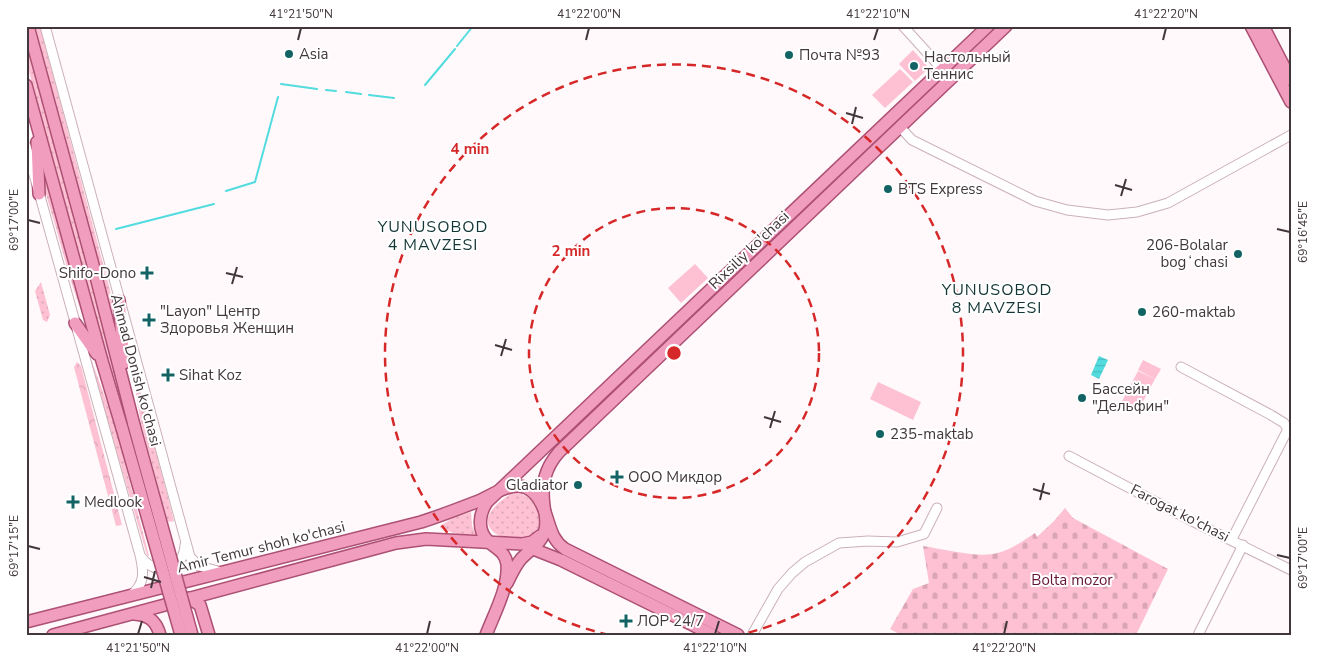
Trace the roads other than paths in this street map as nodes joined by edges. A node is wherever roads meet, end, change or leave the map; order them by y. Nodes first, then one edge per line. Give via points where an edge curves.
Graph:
1 (28, 26) edge
2 (45, 26) edge
3 (903, 26) edge
4 (988, 26) edge
5 (1006, 26) edge
6 (1251, 26) edge
7 (1263, 26) edge
8 (1272, 54) junction
9 (942, 69) junction
10 (1291, 80) edge
11 (26, 85) edge
12 (1291, 102) edge
13 (36, 120) junction
14 (900, 127) junction
15 (1291, 136) edge
16 (26, 146) edge
17 (860, 148) junction
18 (868, 157) junction
19 (39, 194) junction
20 (119, 300) junction
21 (75, 323) junction
22 (102, 361) junction
23 (1181, 367) dead end
24 (126, 392) junction
25 (589, 406) junction
26 (598, 415) junction
27 (1069, 456) dead end
28 (499, 492) junction
29 (937, 508) dead end
30 (544, 510) junction
31 (546, 528) junction
32 (184, 540) junction
33 (1232, 540) junction
34 (490, 543) junction
35 (516, 544) junction
36 (1243, 545) junction
37 (533, 549) junction
38 (140, 555) junction
39 (286, 556) junction
40 (1291, 570) edge
41 (223, 572) junction
42 (288, 572) junction
43 (503, 590) junction
44 (130, 596) junction
45 (189, 598) junction
46 (127, 614) junction
47 (26, 622) edge
48 (53, 635) edge
49 (160, 635) edge
50 (181, 635) edge
51 (192, 635) edge
52 (209, 635) edge
53 (486, 635) edge
54 (713, 635) edge
55 (738, 635) edge
56 (752, 635) edge
57 (1198, 635) edge

1 - 24 main road, Ahmad Donish ko'chasi
2 - 20 street, Ahmad Donish ko'chasi
3 - 9 street
4 - 9 main road, Rixsiliy ko'chasi
5 - 14 main road, Rixsiliy ko'chasi
6 - 8 main road
7 - 8 main road
8 - 10 main road
8 - 12 main road
9 - 17 main road, Rixsiliy ko'chasi
11 - 13 main road, Ahmad Donish ko'chasi
13 - 19 main road
13 - 22 main road, Ahmad Donish ko'chasi
14 - 15 street via 912,140 1035,200 1067,210 1101,215 1136,212 1168,204
14 - 18 main road, Rixsiliy ko'chasi
16 - 19 street
17 - 18 main road
17 - 25 main road, Rixsiliy ko'chasi
18 - 26 main road, Rixsiliy ko'chasi
19 - 21 street
20 - 24 main road
20 - 32 street, Ahmad Donish ko'chasi
21 - 22 main road
21 - 38 street
22 - 50 main road, Ahmad Donish ko'chasi, bridge
23 - 33 street via 1271,415 1288,429
24 - 51 main road, Ahmad Donish ko'chasi, bridge
25 - 26 main road via 591,412
25 - 28 main road, Rixsiliy ko'chasi
26 - 30 main road, Rixsiliy ko'chasi via 549,465 543,482
27 - 33 street, Farogat ko'chasi
28 - 30 main road, Amir Temur shoh ko'chasi via 513,486 526,488 538,497
28 - 34 main road via 485,505 480,518 482,531
28 - 39 main road, Amir Temur shoh ko'chasi via 421,522
29 - 56 street via 924,534 897,542 839,543 805,562 778,589
30 - 31 main road
30 - 55 main road, Amir Temur shoh ko'chasi via 553,536 565,549
31 - 35 main road, Amir Temur shoh ko'chasi via 534,541
31 - 37 main road
32 - 38 street via 182,557 168,569 152,567
32 - 41 street, Ahmad Donish ko'chasi via 194,562
33 - 36 street, Farogat ko'chasi
34 - 35 main road, Amir Temur shoh ko'chasi
34 - 42 main road, Amir Temur shoh ko'chasi via 412,540
34 - 43 main road via 506,559
35 - 37 main road, Amir Temur shoh ko'chasi
36 - 40 street, Farogat ko'chasi
36 - 57 street
37 - 43 main road via 521,560
37 - 54 main road, Amir Temur shoh ko'chasi
38 - 44 street via 143,577
39 - 41 main road, Amir Temur shoh ko'chasi
39 - 42 main road via 292,564
41 - 44 main road, Amir Temur shoh ko'chasi
42 - 45 main road, Amir Temur shoh ko'chasi
43 - 53 main road
44 - 47 main road, Amir Temur shoh ko'chasi
45 - 46 main road, Amir Temur shoh ko'chasi
45 - 52 main road via 200,605
46 - 48 main road, Amir Temur shoh ko'chasi
46 - 49 main road via 148,617 156,624

